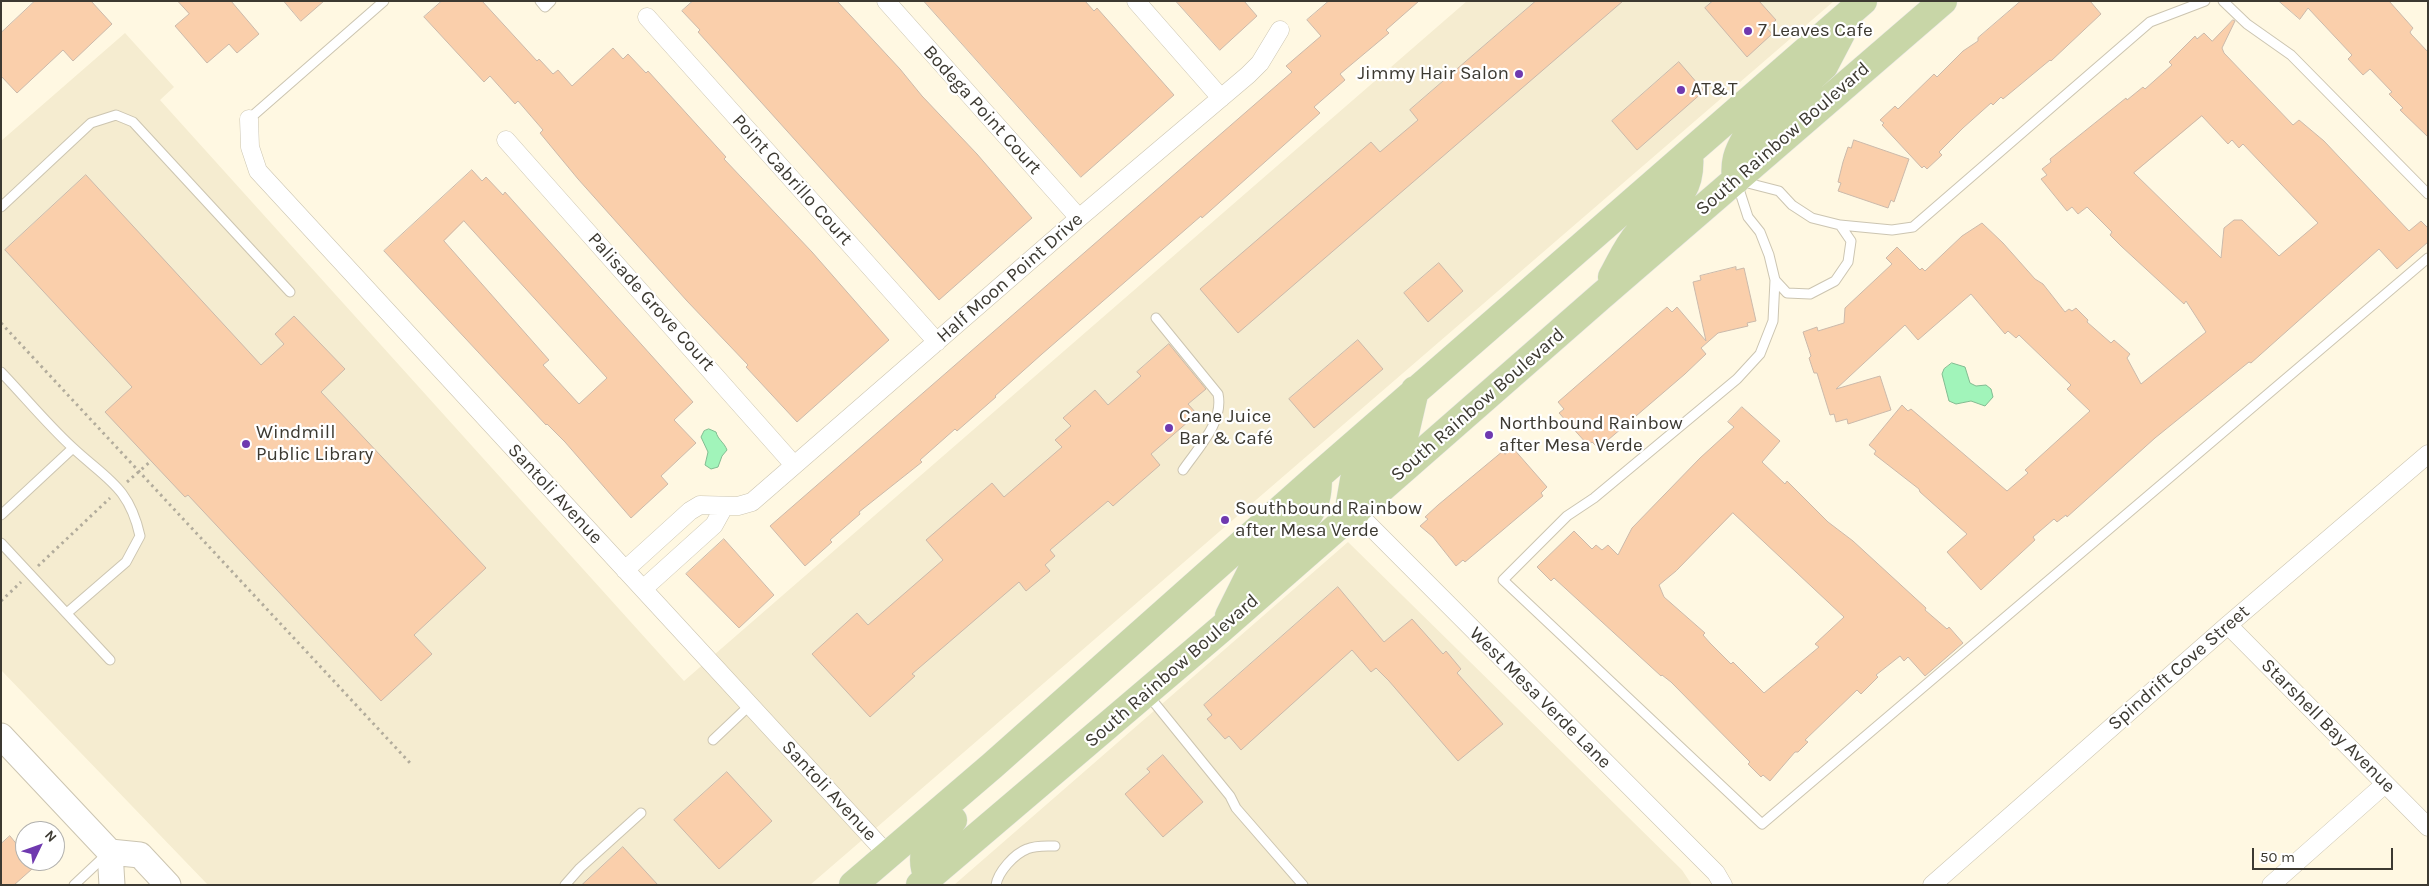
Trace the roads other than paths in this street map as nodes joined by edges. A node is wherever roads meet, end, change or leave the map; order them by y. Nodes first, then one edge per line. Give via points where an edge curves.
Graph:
1 (384, 1) edge
2 (540, 1) edge
3 (551, 1) edge
4 (886, 1) edge
5 (1136, 1) edge
6 (1943, 1) edge
7 (2205, 1) edge
8 (2223, 1) edge
9 (1858, 5) edge
10 (647, 17) dead end
11 (1280, 30) dead end
12 (1221, 98) junction
13 (249, 119) joint
14 (506, 140) dead end
15 (1689, 154) junction
16 (1736, 180) junction
17 (2428, 194) edge
18 (1, 207) edge
19 (1079, 218) junction
20 (1840, 225) junction
21 (2428, 258) edge
22 (1774, 280) junction
23 (290, 292) dead end
24 (1600, 297) junction
25 (1156, 318) dead end
26 (936, 342) junction
27 (1, 372) edge
28 (1415, 390) junction
29 (73, 448) junction
30 (2428, 454) edge
31 (794, 465) junction
32 (1183, 470) dead end
33 (1318, 476) junction
34 (724, 507) junction
35 (1356, 512) junction
36 (1, 515) edge
37 (1, 542) edge
38 (626, 570) junction
39 (643, 589) junction
40 (67, 614) junction
41 (2228, 625) junction
42 (1222, 628) junction
43 (110, 660) dead end
44 (1146, 693) junction
45 (750, 705) junction
46 (1, 736) edge
47 (713, 740) dead end
48 (992, 765) junction
49 (2386, 784) junction
50 (641, 813) dead end
51 (2428, 827) edge
52 (1055, 846) dead end
53 (110, 852) junction
54 (888, 855) junction
55 (924, 881) edge
56 (74, 885) edge
57 (112, 885) edge
58 (168, 885) edge
59 (565, 885) edge
60 (853, 885) edge
61 (880, 885) edge
62 (996, 885) edge
63 (1303, 885) edge
64 (1723, 885) edge
65 (1932, 885) edge
66 (2271, 885) edge

1 - 13 lane
2 - 3 lane via 545,7
4 - 19 street, Bodega Point Court
5 - 12 street
6 - 16 main road, South Rainbow Boulevard
7 - 20 lane via 2150,22 1913,227 1892,230
8 - 17 lane via 2246,24 2291,56
9 - 15 main road
9 - 16 main road via 1824,66 1746,138 1737,152
10 - 26 street, Point Cabrillo Court
11 - 12 street, Half Moon Point Drive via 1260,63
12 - 19 street, Half Moon Point Drive
13 - 38 street, Santoli Avenue via 250,147 258,171
14 - 31 street, Palisade Grove Court
15 - 24 main road via 1689,179 1685,188 1637,235
15 - 28 main road
16 - 20 lane via 1779,191 1792,205 1812,218
16 - 22 lane via 1748,217 1760,232 1769,255
16 - 24 main road, South Rainbow Boulevard
18 - 23 lane via 91,123 116,114 133,122
19 - 26 street, Half Moon Point Drive
20 - 22 lane via 1851,241 1848,262 1835,281 1810,294 1787,293
21 - 22 lane via 1762,824 1503,580 1567,516 1594,498 1737,379 1760,354 1773,321
24 - 35 main road, South Rainbow Boulevard
25 - 32 lane via 1218,394 1220,404 1216,420
26 - 31 street, Half Moon Point Drive
27 - 29 lane
28 - 33 main road
28 - 35 main road via 1405,433 1362,469 1354,480 1350,503
29 - 36 lane
29 - 40 lane via 106,474 119,490 135,514 140,536 126,562
30 - 41 street, Spindrift Cove Street
31 - 34 street, Half Moon Point Drive via 752,502
33 - 42 main road via 1318,492 1312,510 1256,564
33 - 48 main road
34 - 38 street, Half Moon Point Drive via 700,505 690,511
34 - 39 street via 714,525
35 - 42 main road, South Rainbow Boulevard
35 - 64 street, West Mesa Verde Lane via 1716,873
37 - 40 lane
38 - 39 street, Santoli Avenue
39 - 45 street, Santoli Avenue
40 - 43 lane
41 - 49 street, Starshell Bay Avenue
41 - 65 street, Spindrift Cove Street
42 - 44 main road, South Rainbow Boulevard
44 - 55 main road, South Rainbow Boulevard
44 - 63 lane via 1230,796 1236,808
45 - 47 lane
45 - 54 street, Santoli Avenue
46 - 53 main road
48 - 54 main road
48 - 55 main road via 972,803 928,845 923,864
49 - 51 street, Starshell Bay Avenue
49 - 66 street
50 - 59 lane
52 - 62 lane via 1025,849 997,876
53 - 56 lane
53 - 57 main road
53 - 58 main road via 140,855
54 - 60 main road
54 - 61 main road via 889,873

